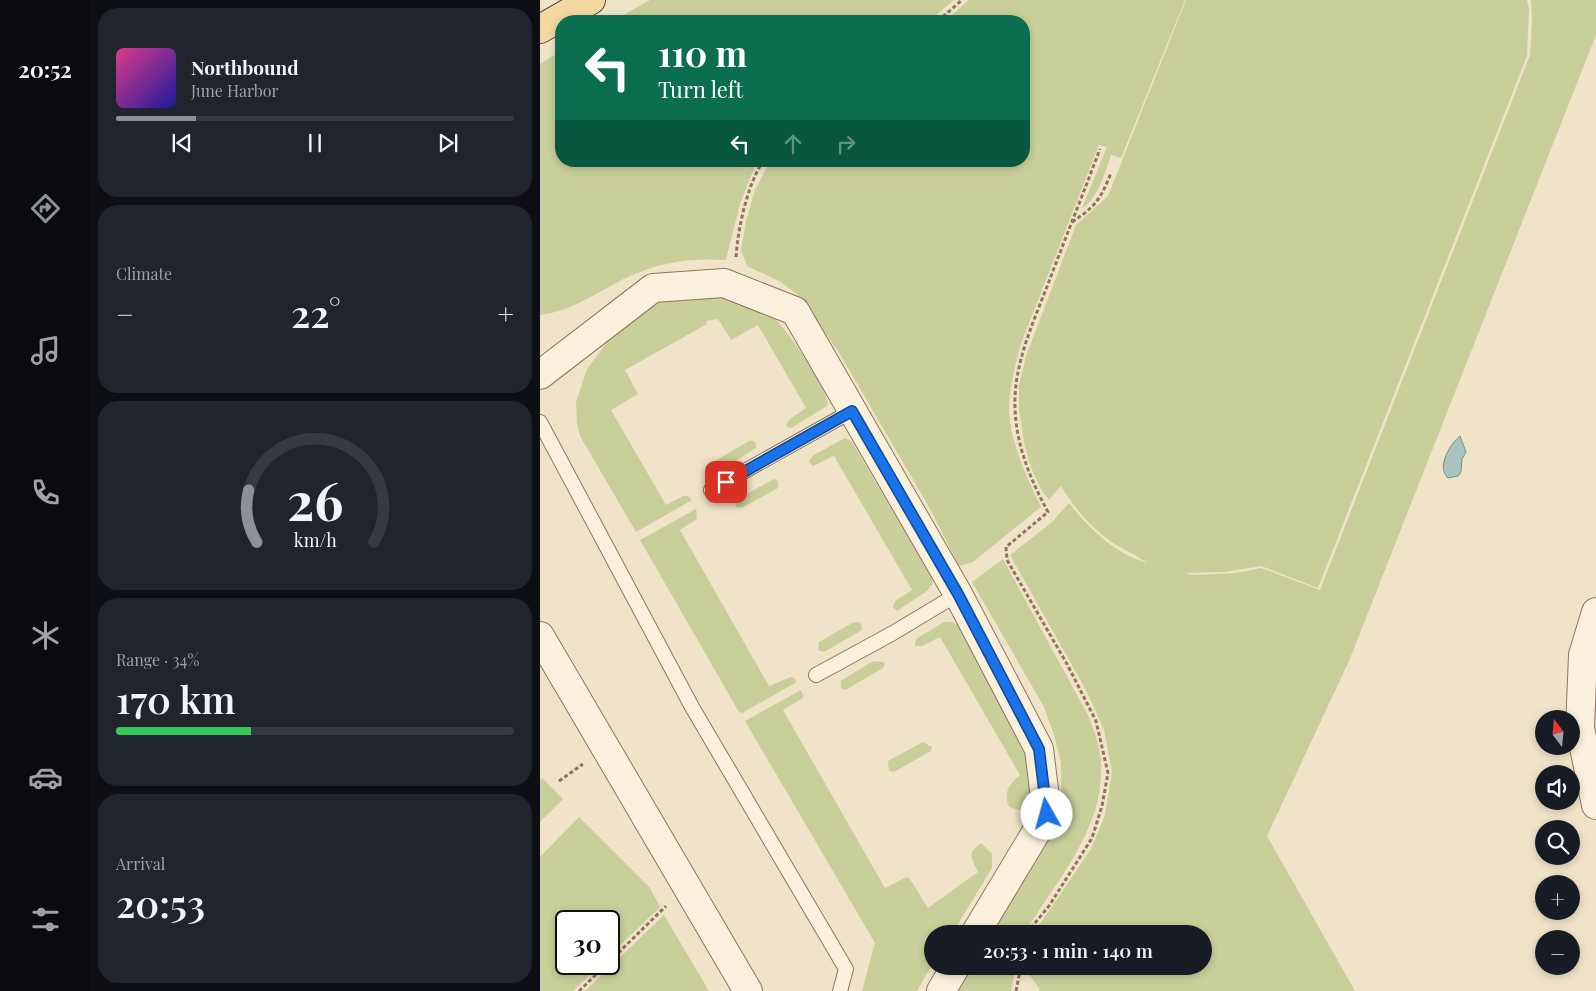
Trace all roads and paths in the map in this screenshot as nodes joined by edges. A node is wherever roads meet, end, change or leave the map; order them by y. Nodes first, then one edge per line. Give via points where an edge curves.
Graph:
1 (591, 0) edge
2 (962, 0) edge
3 (566, 15) edge
4 (945, 15) edge
5 (555, 21) edge
6 (540, 30) edge
7 (1100, 149) dead end
8 (759, 167) edge
9 (1111, 173) dead end
10 (1071, 223) junction
11 (735, 263) dead end
12 (540, 376) edge
13 (852, 411) junction
14 (540, 422) edge
15 (711, 490) dead end
16 (958, 594) junction
17 (1596, 612) edge
18 (540, 636) edge
19 (816, 675) dead end
20 (584, 763) dead end
21 (559, 782) dead end
22 (1596, 805) edge
23 (666, 905) dead end
24 (980, 925) edge
25 (1033, 925) edge
26 (620, 951) edge
27 (596, 975) edge
28 (951, 975) edge
29 (1019, 975) edge
30 (579, 991) edge
31 (748, 991) edge
32 (840, 991) edge
33 (941, 991) edge
34 (1016, 991) edge

1 - 3 main road
2 - 4 path
5 - 6 main road
7 - 10 path
8 - 11 path via 737,235
9 - 10 path via 1101,198
10 - 25 path via 1035,317 1016,385 1014,409 1024,461 1048,512 1006,547 1007,560 1096,721 1108,773 1092,838
12 - 13 street via 653,288 724,283 795,311
13 - 15 lane
13 - 16 street
14 - 32 lane via 692,707 846,969
16 - 19 lane
16 - 24 street via 1039,749 1047,814
17 - 22 street via 1583,655 1580,728
18 - 31 street
20 - 21 path
23 - 26 path
27 - 30 path
28 - 33 street
29 - 34 path

